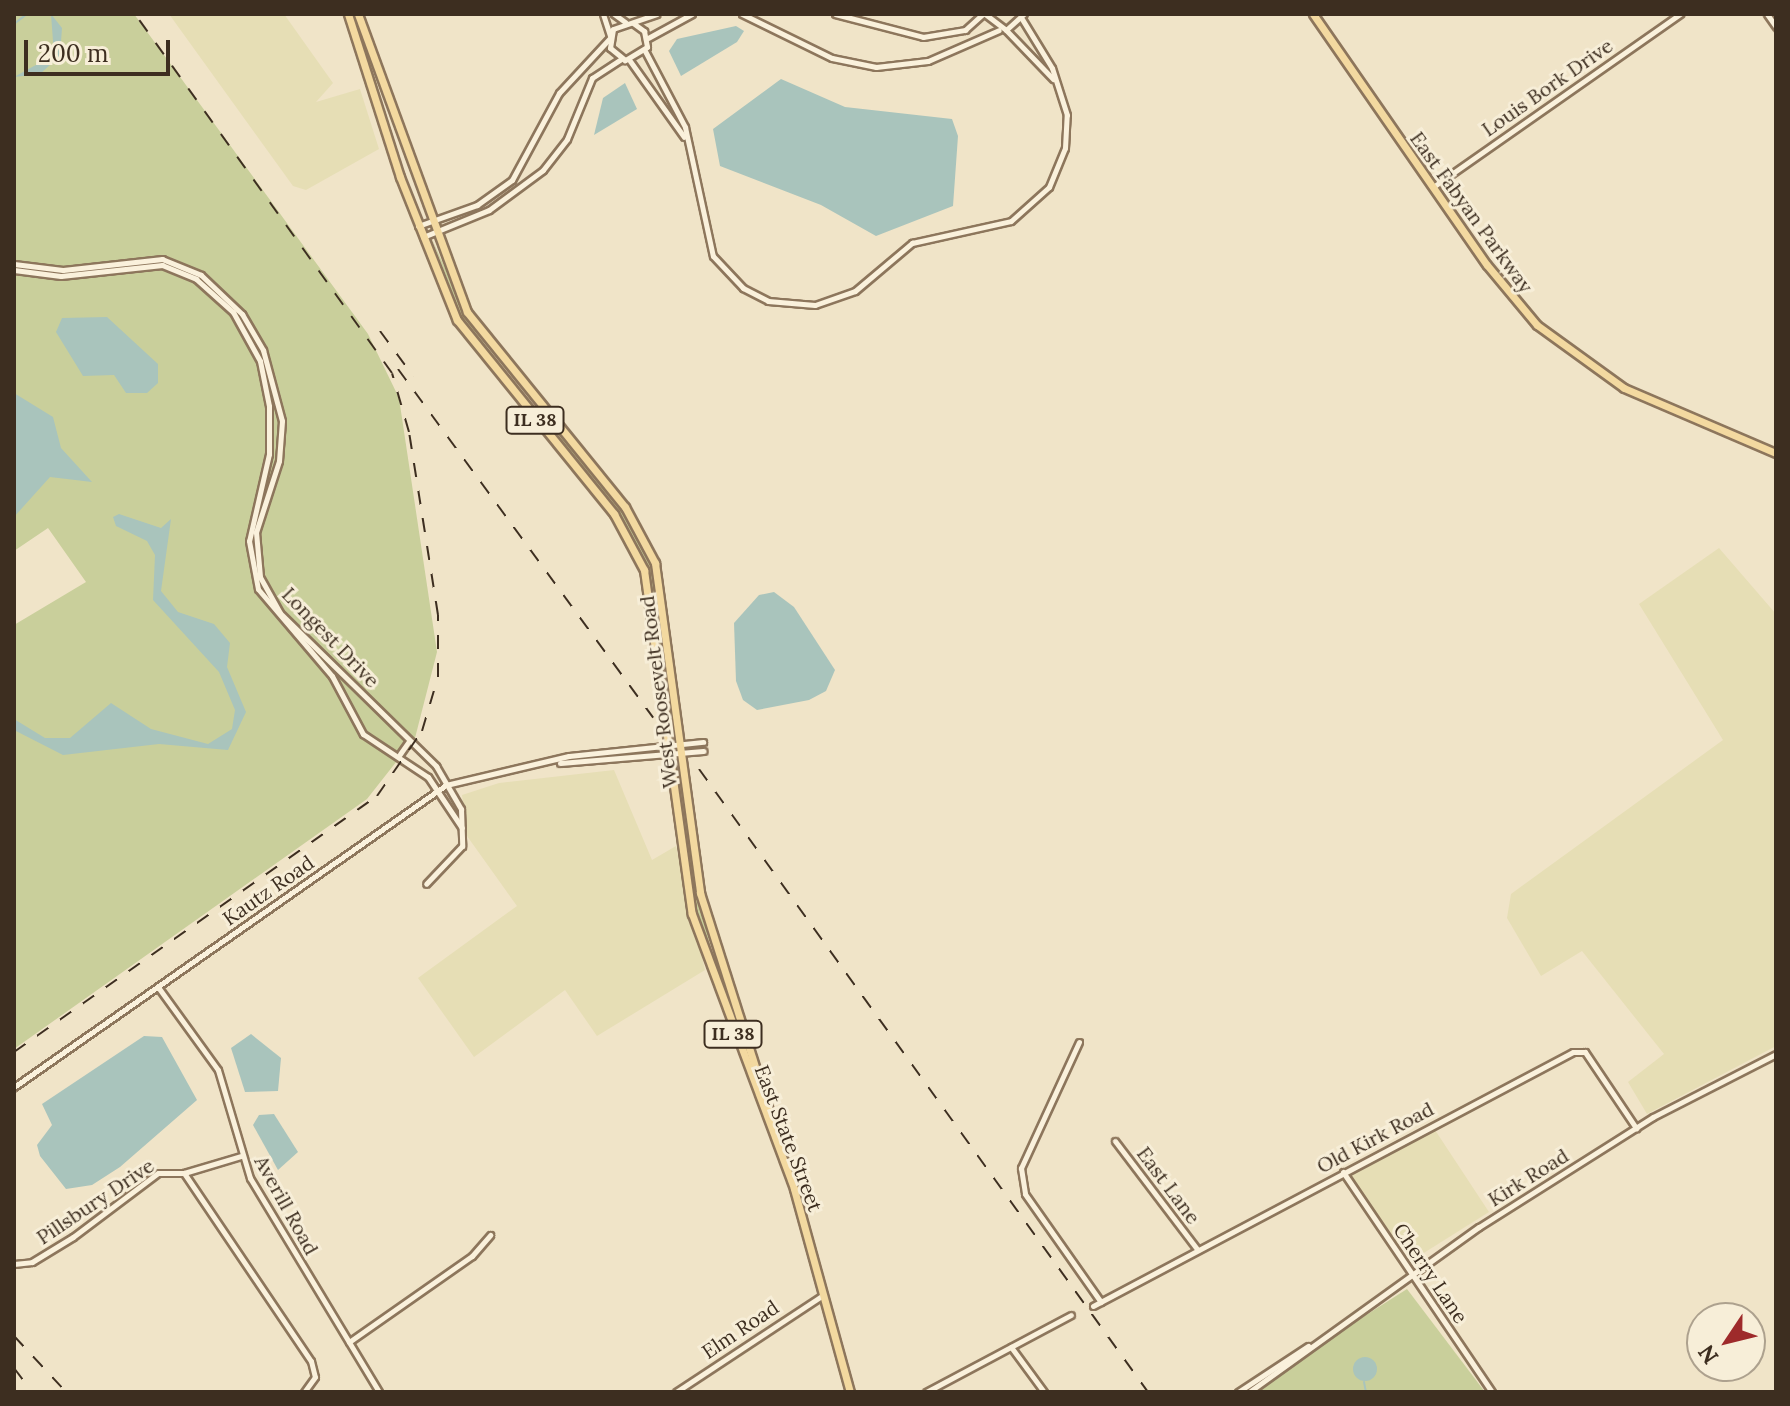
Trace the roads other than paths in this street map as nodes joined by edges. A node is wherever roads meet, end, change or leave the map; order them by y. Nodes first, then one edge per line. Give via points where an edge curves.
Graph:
1 (348, 14) edge
2 (358, 14) edge
3 (603, 14) edge
4 (614, 14) edge
5 (657, 14) edge
6 (692, 14) edge
7 (742, 14) edge
8 (835, 14) edge
9 (984, 14) edge
10 (1313, 14) edge
11 (1680, 14) edge
12 (1767, 14) edge
13 (1023, 16) edge
14 (629, 22) junction
15 (1776, 27) edge
16 (1003, 30) junction
17 (609, 38) junction
18 (647, 39) junction
19 (645, 51) junction
20 (621, 59) junction
21 (629, 61) junction
22 (1054, 79) junction
23 (685, 138) junction
24 (1433, 187) junction
25 (430, 222) junction
26 (418, 226) junction
27 (434, 233) junction
28 (422, 237) junction
29 (14, 267) edge
30 (1776, 453) edge
31 (409, 741) junction
32 (703, 742) dead end
33 (669, 746) junction
34 (682, 749) junction
35 (704, 751) dead end
36 (400, 754) junction
37 (670, 755) junction
38 (559, 763) junction
39 (446, 785) junction
40 (439, 790) junction
41 (464, 833) junction
42 (426, 884) dead end
43 (158, 987) junction
44 (1079, 1042) dead end
45 (1776, 1054) edge
46 (14, 1087) edge
47 (1636, 1128) junction
48 (1115, 1141) dead end
49 (781, 1148) junction
50 (241, 1156) junction
51 (1343, 1172) junction
52 (184, 1173) junction
53 (490, 1235) dead end
54 (1197, 1249) junction
55 (14, 1264) edge
56 (1411, 1273) junction
57 (823, 1295) junction
58 (1101, 1302) junction
59 (1093, 1306) dead end
60 (1071, 1315) dead end
61 (349, 1342) junction
62 (1011, 1347) junction
63 (1300, 1351) junction
64 (304, 1392) edge
65 (379, 1392) edge
66 (676, 1392) edge
67 (850, 1392) edge
68 (926, 1392) edge
69 (1044, 1392) edge
70 (1238, 1392) edge
71 (1249, 1392) edge
72 (1492, 1392) edge

1 - 26 main road, West Roosevelt Road / IL 38
2 - 25 main road, West Roosevelt Road / IL 38
3 - 17 street
4 - 14 street
5 - 14 street
6 - 18 street
7 - 16 street via 832,58 876,67 928,61
8 - 9 street via 923,37 965,30
9 - 16 street
10 - 24 main road, East Fabyan Parkway
11 - 24 street, Louis Bork Drive
12 - 15 street
13 - 16 street
13 - 22 street
14 - 17 street
14 - 18 street
16 - 22 street
17 - 20 street
17 - 25 street via 559,93 512,180 477,205
18 - 19 street
19 - 21 street
19 - 23 street
20 - 21 street
20 - 27 street via 592,78 567,139 543,170 489,210
21 - 23 street
22 - 23 street via 1068,126 1043,194 990,230 912,243 863,285 826,304 768,301 743,288 713,256
24 - 30 main road, East Fabyan Parkway via 1511,296 1578,359 1636,394
25 - 26 street
25 - 27 main road, West Roosevelt Road / IL 38
26 - 28 main road, West Roosevelt Road / IL 38
27 - 28 street
27 - 34 main road, West Roosevelt Road / IL 38 via 479,332 644,539 664,595
28 - 33 main road, West Roosevelt Road / IL 38 via 465,334 636,550 654,609
29 - 31 street, Longest Drive via 63,270 162,259 201,275 231,300 263,350 282,421 279,461 256,532 262,584 280,613
29 - 36 street, Longest Drive via 61,276 162,265 196,279 233,312 260,361 269,406 269,454 249,541 254,579 275,617 332,676 363,734
31 - 36 street
31 - 39 street, Longest Drive
32 - 34 street, Kautz Road
33 - 34 street, Kautz Road
33 - 37 main road, West Roosevelt Road / IL 38
33 - 38 street, Kautz Road
34 - 35 street, Kautz Road
34 - 37 street, Kautz Road
34 - 49 main road, West Roosevelt Road / IL 38 via 711,939
36 - 40 street, Longest Drive
37 - 38 street, Kautz Road
37 - 49 main road, East State Street / IL 38 via 697,932
38 - 39 street, Kautz Road
39 - 40 street, Kautz Road
39 - 41 street, Longest Drive
40 - 41 street, Longest Drive
40 - 43 street, Kautz Road
41 - 42 street via 456,858
43 - 46 street, Kautz Road
43 - 50 street, Averill Road via 218,1070
44 - 58 street via 1021,1168 1025,1194
45 - 47 street, Kirk Road
47 - 51 street, Old Kirk Road via 1580,1050
47 - 56 street, Kirk Road
48 - 54 street, East Lane
49 - 57 main road, East State Street / IL 38
50 - 52 street, Pillsbury Drive
50 - 61 street, Averill Road
51 - 54 street, Old Kirk Road
51 - 56 street, Cherry Lane
52 - 55 street, Pillsbury Drive via 158,1173 48,1253
52 - 64 street via 311,1361 314,1382
53 - 61 street via 472,1256
54 - 58 street, Old Kirk Road
56 - 63 street, Kirk Road
56 - 72 street, Cherry Lane
57 - 66 street, Elm Road
57 - 67 main road, East State Street / IL 38
58 - 59 street, Old Kirk Road
60 - 62 street
61 - 65 street, Averill Road
62 - 68 street
62 - 69 street
63 - 70 street
63 - 71 street

